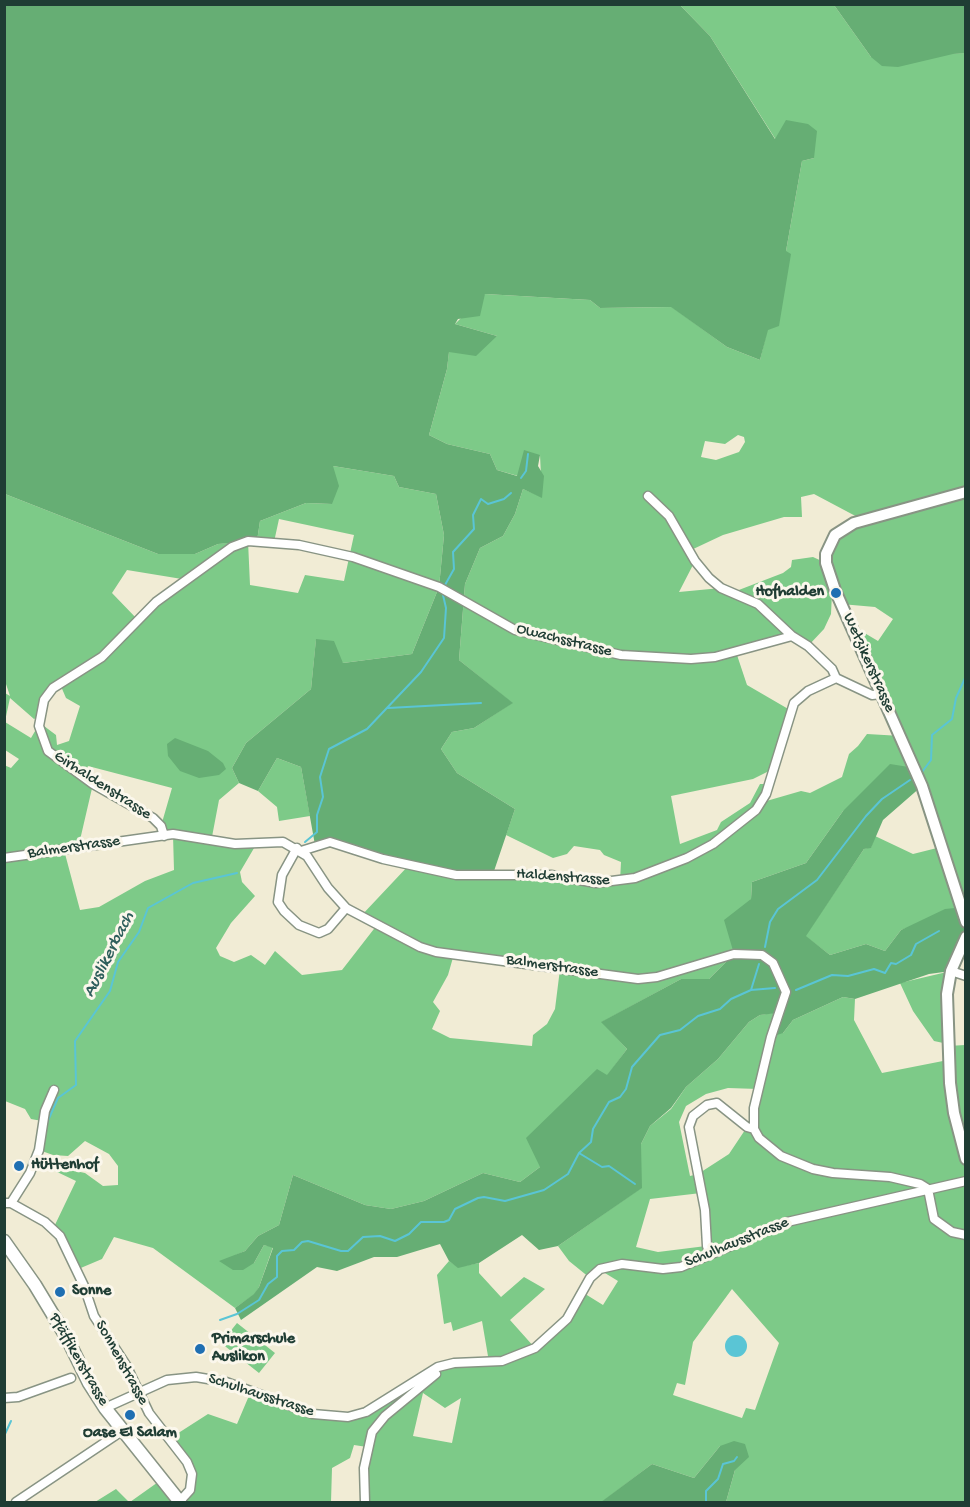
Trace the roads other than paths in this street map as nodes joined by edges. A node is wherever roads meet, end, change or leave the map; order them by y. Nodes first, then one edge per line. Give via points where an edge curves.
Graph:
1 (966, 492) edge
2 (648, 496) dead end
3 (239, 543) joint
4 (792, 636) junction
5 (836, 678) junction
6 (882, 694) junction
7 (164, 836) junction
8 (299, 849) junction
9 (4, 858) edge
10 (346, 908) junction
11 (966, 922) edge
12 (966, 937) edge
13 (951, 971) junction
14 (966, 976) edge
15 (54, 1090) dead end
16 (754, 1129) junction
17 (966, 1159) edge
18 (966, 1181) edge
19 (928, 1189) junction
20 (8, 1203) edge
21 (966, 1235) edge
22 (4, 1241) edge
23 (710, 1254) junction
24 (438, 1367) junction
25 (71, 1378) dead end
26 (138, 1392) junction
27 (4, 1398) edge
28 (105, 1408) junction
29 (122, 1431) junction
30 (180, 1502) edge
31 (16, 1503) edge
32 (365, 1503) edge

1 - 6 street, Wetzikerstrasse via 854,523 830,543 826,554 828,574
2 - 4 street via 669,516 709,578 721,588 758,604
3 - 4 street, Owachsstrasse via 282,543 353,557 439,587 516,630 621,655 716,657
3 - 7 street, Girhaldenstrasse via 156,602 102,657 53,688 44,700 39,726 48,751 93,784 153,818
4 - 5 street via 832,669
5 - 6 street via 873,695
5 - 8 street, Haldenstrasse via 808,691 789,710 766,794 756,810 713,844 635,878 596,883 551,875 456,875 383,859 330,842
6 - 11 street, Wetzikerstrasse via 922,786
7 - 8 street, Balmerstrasse via 179,834 235,844 284,842
7 - 9 street, Balmerstrasse
8 - 10 street, Balmerstrasse
8 - 10 street via 282,875 278,902 284,911 299,925 319,933 328,929
10 - 16 street, Balmerstrasse via 436,952 638,979 734,954 762,955 773,963 786,992 754,1108
12 - 13 street
13 - 14 street
13 - 17 street via 947,994 950,1083
15 - 20 street via 30,1173
16 - 19 street via 765,1144 797,1164 833,1173 890,1177
16 - 23 street via 717,1103 707,1105 693,1116 689,1127
18 - 19 street, Schulhausstrasse
19 - 21 street via 934,1218 952,1232
19 - 23 street, Schulhausstrasse via 787,1222
20 - 26 street, Sonnenstrasse via 45,1222 60,1236 94,1316 126,1365
22 - 28 main road, Pfäffikerstrasse via 35,1284
23 - 24 street, Schulhausstrasse via 681,1267 622,1264 600,1269 590,1278 567,1319 535,1348 502,1360
24 - 26 street, Schulhausstrasse via 381,1403 348,1417 313,1414 203,1377 174,1378
24 - 32 street via 439,1371 385,1416 372,1432 364,1468
25 - 27 street via 18,1397
26 - 28 street, Schulhausstrasse
26 - 30 street, Sonnenstrasse via 148,1413 190,1467 190,1490
28 - 29 main road, Pfäffikerstrasse
29 - 30 main road, Pfäffikerstrasse
29 - 31 street

